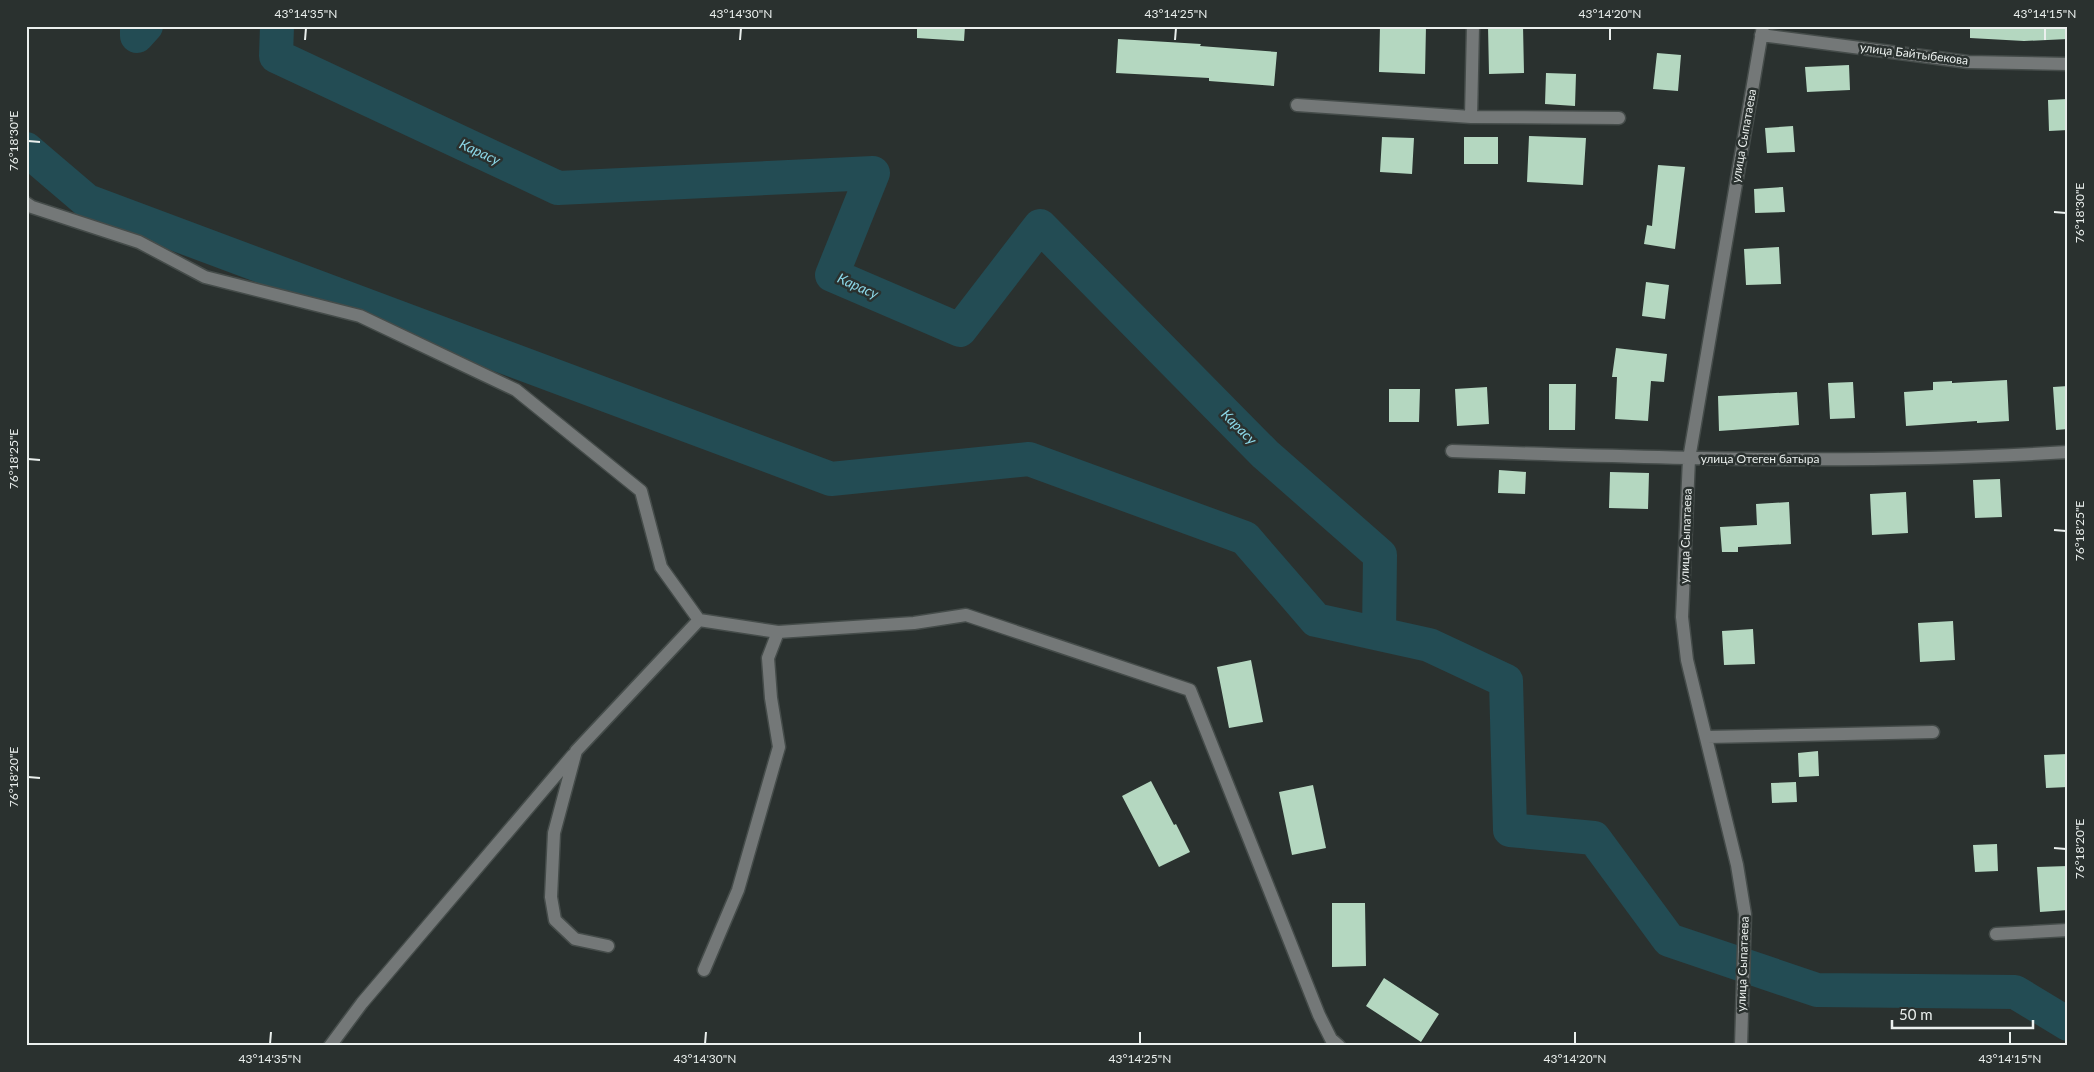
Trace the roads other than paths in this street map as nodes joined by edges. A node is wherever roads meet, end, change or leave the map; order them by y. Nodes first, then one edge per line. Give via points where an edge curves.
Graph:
1 (1473, 26) edge
2 (1762, 30) edge
3 (2068, 64) edge
4 (1297, 106) dead end
5 (1471, 117) junction
6 (1619, 118) dead end
7 (26, 203) edge
8 (1452, 451) dead end
9 (2068, 452) edge
10 (1689, 459) junction
11 (699, 620) junction
12 (778, 632) junction
13 (1933, 732) dead end
14 (1706, 737) junction
15 (576, 751) junction
16 (2068, 930) edge
17 (1996, 934) dead end
18 (608, 946) dead end
19 (704, 970) dead end
20 (1741, 1044) edge
21 (330, 1046) edge
22 (1339, 1046) edge

1 - 5 street
2 - 3 street, улица Байтыбекова via 1968,62
2 - 10 street, улица Сыпатаева
4 - 5 street
5 - 6 street
7 - 11 street via 139,242 205,277 360,316 516,390 641,491 661,567
8 - 10 street, улица Отеген батыра
9 - 10 street, улица Отеген батыра via 1982,458
10 - 14 street, улица Сыпатаева via 1682,617 1687,660
11 - 12 street
11 - 15 street
12 - 19 street via 768,658 779,746 738,890
12 - 22 street via 914,624 966,616 1190,690 1319,1015 1331,1039
13 - 14 street
14 - 20 street, улица Сыпатаева via 1738,865 1746,914
15 - 18 street via 554,833 551,897 555,920 575,939
15 - 21 street via 368,996
16 - 17 street

